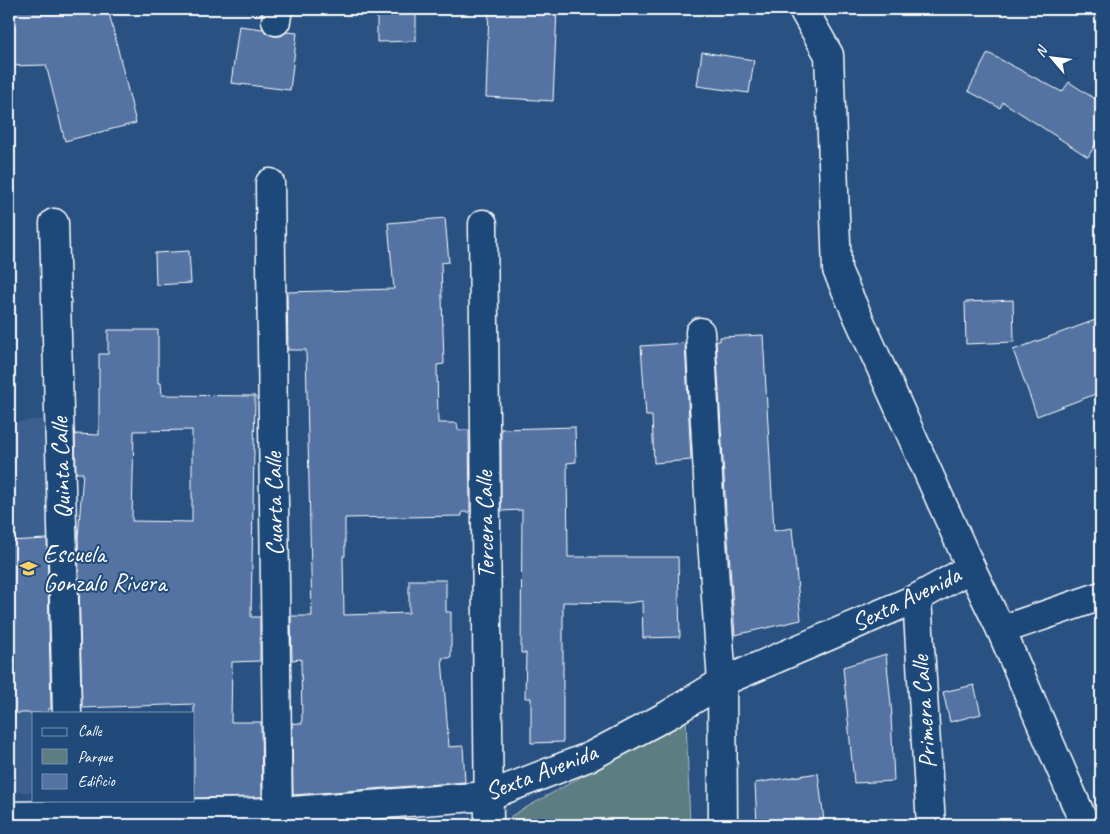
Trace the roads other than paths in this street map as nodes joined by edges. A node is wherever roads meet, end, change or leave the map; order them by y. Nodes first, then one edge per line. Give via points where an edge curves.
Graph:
1 (803, 9) edge
2 (270, 183) dead end
3 (54, 223) dead end
4 (483, 224) dead end
5 (700, 332) dead end
6 (971, 568) junction
7 (1101, 596) edge
8 (917, 598) junction
9 (1001, 630) junction
10 (722, 682) junction
11 (68, 712) edge
12 (488, 796) junction
13 (70, 814) edge
14 (9, 816) edge
15 (278, 819) edge
16 (489, 825) edge
17 (723, 825) edge
18 (931, 825) edge
19 (1085, 825) edge

1 - 6 street via 829,55 837,270
2 - 15 street, Cuarta Calle
3 - 11 street, Quinta Calle
4 - 12 street, Tercera Calle
5 - 10 street
6 - 8 street, Sexta Avenida
6 - 9 street
7 - 9 street
8 - 10 street, Sexta Avenida
8 - 18 street, Primera Calle
9 - 19 street
10 - 12 street, Sexta Avenida via 591,756
10 - 17 street
12 - 15 street, Sexta Avenida
12 - 16 street, Tercera Calle
13 - 14 street, Sexta Avenida
13 - 15 street, Sexta Avenida

